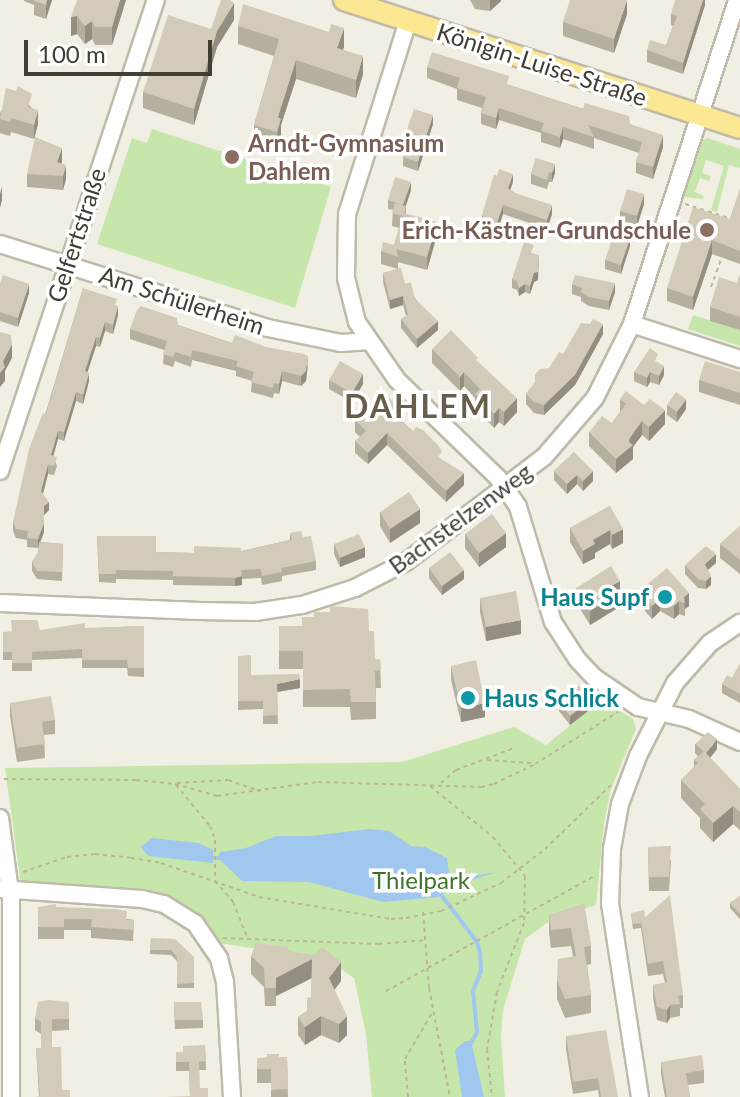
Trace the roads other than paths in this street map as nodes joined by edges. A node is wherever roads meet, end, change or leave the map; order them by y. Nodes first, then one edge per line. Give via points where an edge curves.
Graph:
1 (156, 0) edge
2 (737, 0) edge
3 (352, 1) edge
4 (408, 21) junction
5 (700, 115) junction
6 (740, 128) edge
7 (0, 244) edge
8 (66, 262) junction
9 (632, 324) junction
10 (367, 341) junction
11 (740, 359) edge
12 (0, 471) edge
13 (505, 488) junction
14 (0, 603) edge
15 (740, 623) edge
16 (658, 714) junction
17 (740, 742) edge
18 (0, 818) edge
19 (9, 885) edge
20 (11, 1097) edge
21 (232, 1097) edge
22 (640, 1097) edge

1 - 8 street, Gelfertstraße
2 - 5 street, Bachstelzenweg
3 - 4 main road, Königin-Luise-Straße
4 - 5 main road, Königin-Luise-Straße
4 - 10 street via 353,189 344,234 351,303
5 - 6 main road, Königin-Luise-Straße
5 - 9 street, Bachstelzenweg
7 - 8 street, Am Schülerheim
8 - 10 street, Am Schülerheim via 268,328 341,343
8 - 12 street, Gelfertstraße
9 - 11 street
9 - 13 street, Bachstelzenweg via 579,419
10 - 13 street via 397,380
13 - 14 street, Bachstelzenweg via 406,562 355,588 302,605 214,612
13 - 16 street via 522,517 545,601 564,641 614,693
15 - 16 street via 693,659
16 - 17 street via 702,723
16 - 22 street via 620,804 609,872 613,934
18 - 19 street
19 - 20 street
19 - 21 street via 142,899 164,904 195,923 219,958 225,982

